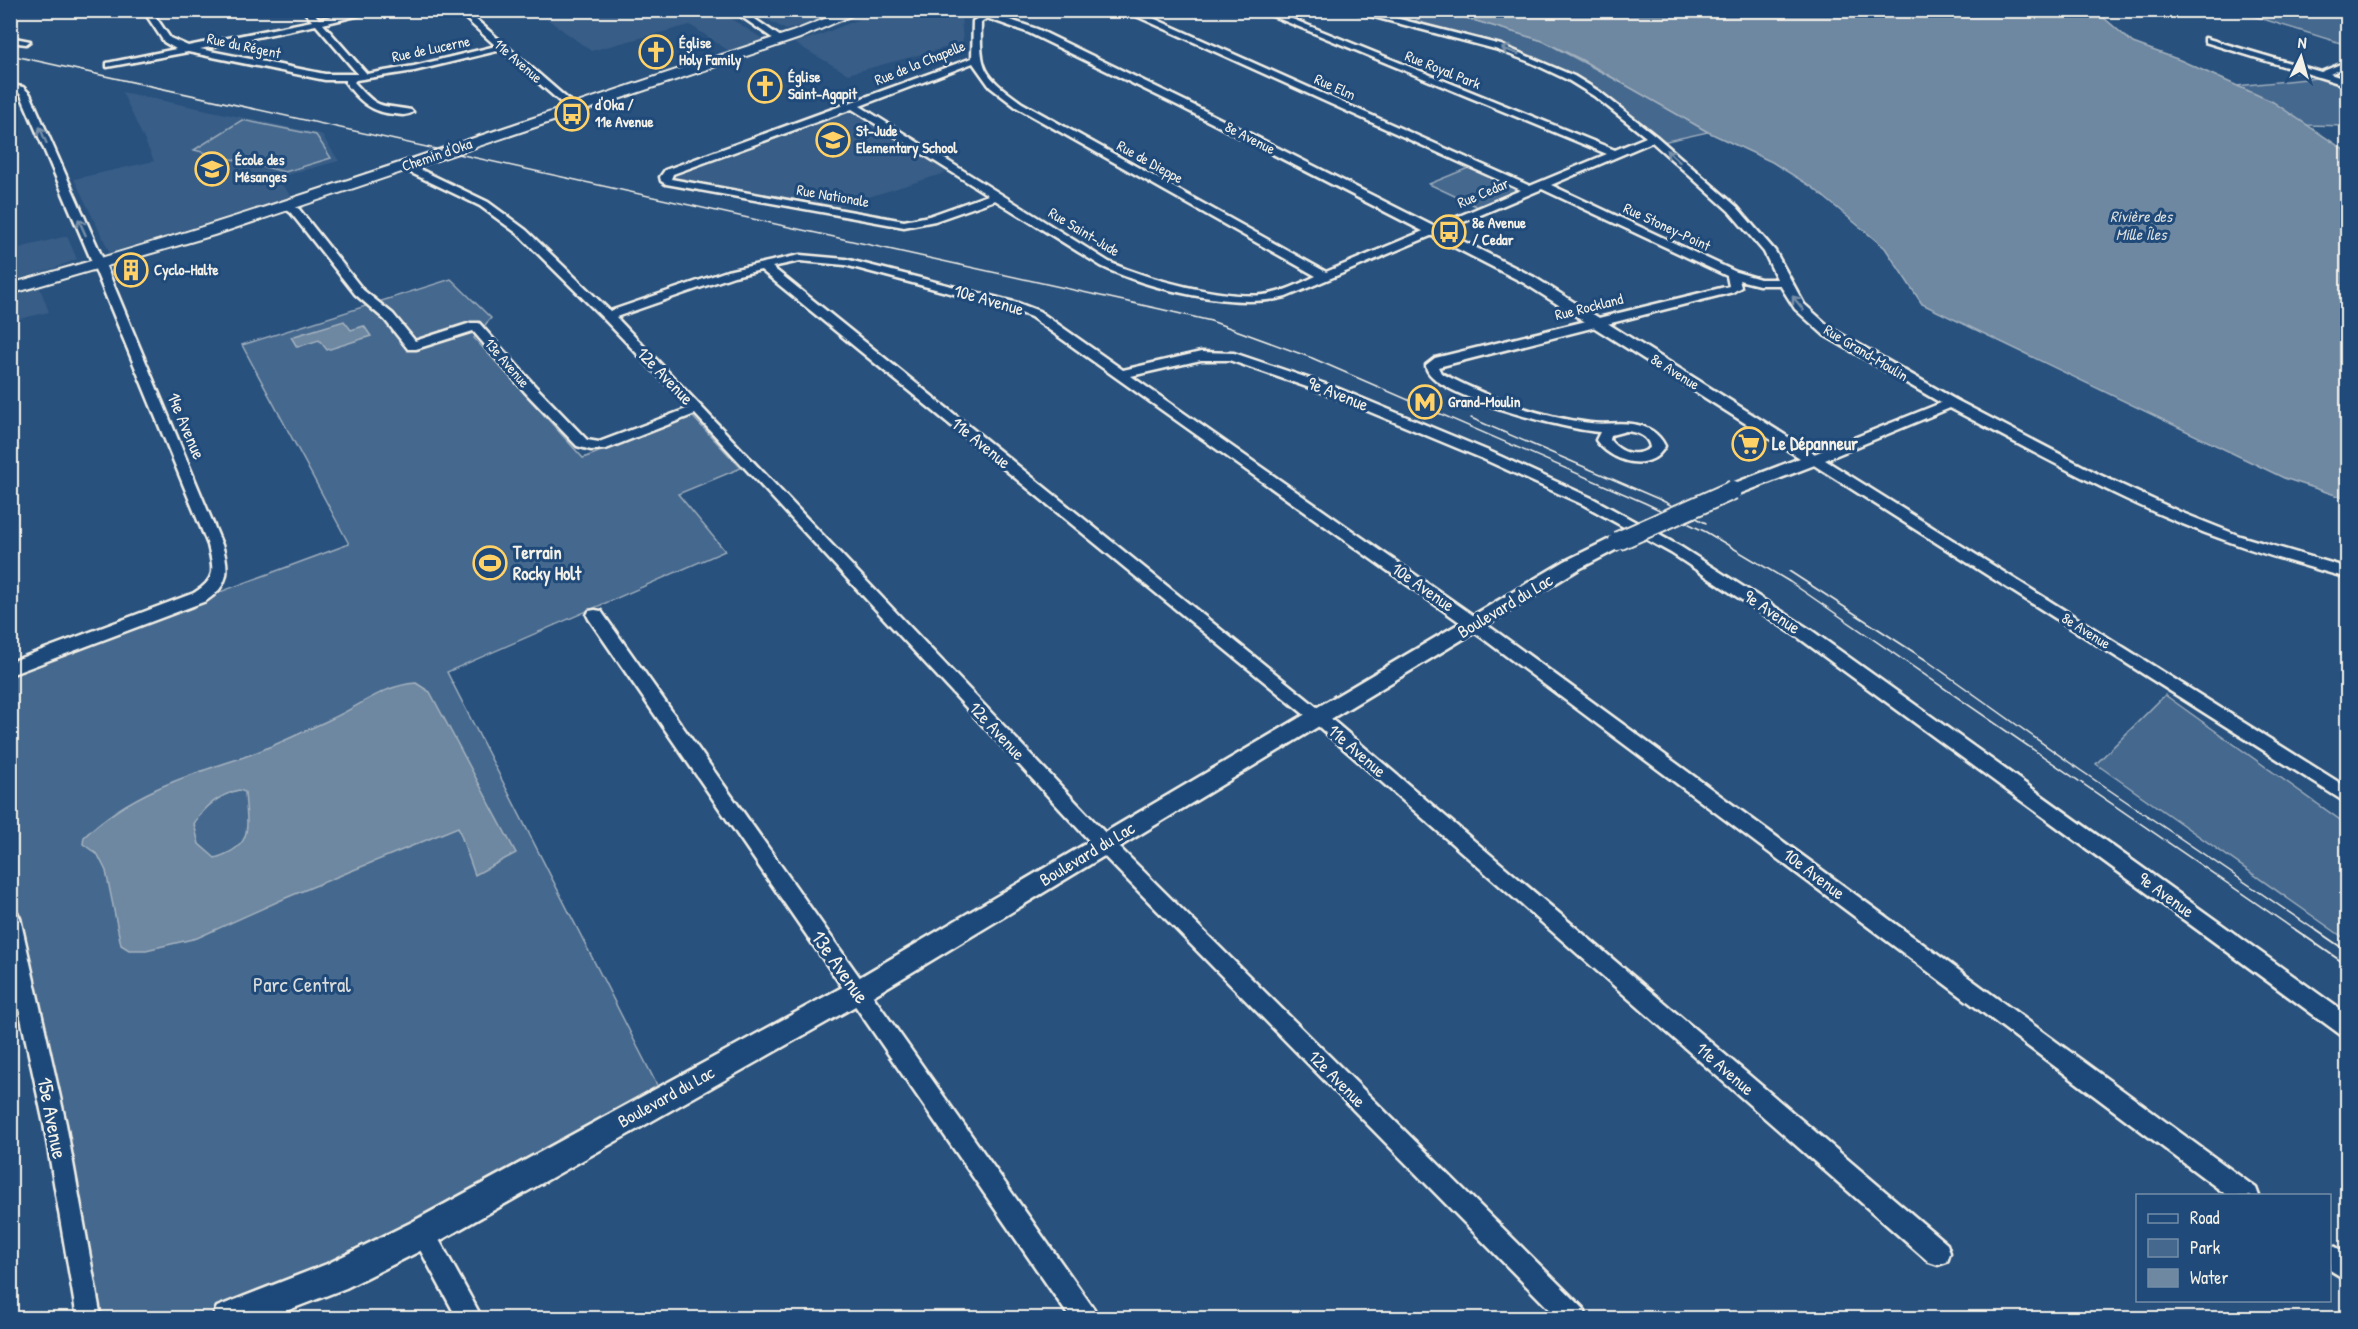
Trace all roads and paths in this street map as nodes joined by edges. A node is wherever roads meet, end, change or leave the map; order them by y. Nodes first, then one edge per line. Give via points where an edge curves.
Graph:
1 (147, 10) edge
2 (307, 10) edge
3 (377, 10) edge
4 (460, 10) edge
5 (736, 10) edge
6 (859, 10) edge
7 (1262, 10) edge
8 (1352, 10) edge
9 (970, 11) edge
10 (1133, 11) edge
11 (986, 16) junction
12 (318, 22) junction
13 (10, 39) edge
14 (781, 40) junction
15 (2208, 40) dead end
16 (26, 41) dead end
17 (502, 47) junction
18 (188, 49) junction
19 (976, 59) junction
20 (2348, 63) edge
21 (110, 65) dead end
22 (364, 76) junction
23 (352, 77) junction
24 (2327, 77) junction
25 (2348, 83) edge
26 (10, 88) edge
27 (2348, 90) edge
28 (853, 106) junction
29 (577, 108) junction
30 (408, 112) dead end
31 (1653, 138) junction
32 (1615, 154) junction
33 (405, 166) junction
34 (665, 177) joint
35 (1542, 185) junction
36 (1530, 190) junction
37 (996, 196) junction
38 (286, 205) junction
39 (1433, 231) junction
40 (98, 265) junction
41 (762, 265) junction
42 (1732, 274) junction
43 (1324, 276) junction
44 (1784, 282) junction
45 (10, 289) edge
46 (608, 316) junction
47 (1598, 322) junction
48 (1122, 374) junction
49 (1952, 403) junction
50 (697, 409) junction
51 (1562, 424) junction
52 (1612, 428) junction
53 (1611, 450) junction
54 (1814, 459) junction
55 (2348, 573) edge
56 (596, 615) dead end
57 (1476, 625) junction
58 (10, 669) edge
59 (1317, 716) junction
60 (2348, 797) edge
61 (1104, 844) junction
62 (10, 918) edge
63 (857, 992) junction
64 (2348, 1028) edge
65 (2245, 1194) edge
66 (423, 1233) junction
67 (1938, 1254) dead end
68 (2331, 1257) edge
69 (2348, 1269) edge
70 (89, 1318) edge
71 (228, 1318) edge
72 (470, 1318) edge
73 (1085, 1318) edge
74 (1575, 1318) edge

1 - 18 street, Rue du Régent via 167,40
2 - 12 street
3 - 12 street
4 - 17 street, 11e Avenue
5 - 14 street
6 - 14 main road, Chemin d'Oka
7 - 32 street, Rue Royal Park
31 -> 8 street, Rue Grand-Moulin via 1597,94 1533,60 1498,47
9 - 11 street, 8e Avenue
10 - 36 street, Rue Elm
11 - 19 street, Rue de la Chapelle via 978,21
11 - 39 street, 8e Avenue via 1033,31
12 - 18 street
12 - 22 street
13 - 16 street
14 - 29 main road, Chemin d'Oka
15 - 24 street
17 - 22 street, Rue de Lucerne
17 - 29 street, 11e Avenue
18 - 21 street
18 - 23 street, Rue du Régent via 309,75
19 - 28 street, Rue de la Chapelle
19 - 43 street, Rue de Dieppe via 990,84 1019,105
20 - 24 street via 2329,70 2325,73
22 - 23 street, Rue du Régent
23 - 30 street via 349,82 371,107
24 - 25 street
24 - 27 street
40 -> 26 street, 14e Avenue via 25,94
28 - 34 street, Rue de la Chapelle via 669,172
28 - 37 street, Rue Saint-Jude
29 - 33 main road, Chemin d'Oka
31 - 32 street, Rue Cedar
44 -> 31 street, Rue Grand-Moulin via 1769,251 1754,232
32 - 35 street, Rue Cedar
33 - 38 main road, Chemin d'Oka
33 - 46 street, 12e Avenue via 484,204 522,232
34 - 37 street, Rue Nationale via 666,181 904,224 931,219
35 - 36 street, Rue Cedar
35 - 42 street, Rue Stoney-Point
36 - 39 street, Rue Cedar
37 - 43 street, Rue Saint-Jude via 1120,271 1210,294 1264,300
38 - 40 main road, Chemin d'Oka
38 - 50 street, 13e Avenue via 295,211 359,292 389,316 412,346 475,326 582,443 607,444
39 - 43 street, Rue Cedar
39 - 47 street, 8e Avenue via 1529,279
40 - 45 main road, Chemin d'Oka
40 - 58 street, 14e Avenue via 215,545 220,577 200,597
41 - 46 street, 10e Avenue
41 - 48 street, 10e Avenue via 800,258 837,260 1014,306 1035,314
41 - 59 street, 11e Avenue
42 - 44 street, Rue Stoney-Point via 1759,282
42 - 47 street, Rue Rockland via 1735,286 1729,290
49 -> 44 street, Rue Grand-Moulin via 1828,332 1798,306
46 - 50 street, 12e Avenue
47 - 51 street, Rue Rockland via 1432,365 1432,371 1449,383
47 - 54 street, 8e Avenue
48 - 57 street, 10e Avenue
48 - 64 street, 9e Avenue via 1201,356 1230,356 1332,391 1589,502 1676,550 1805,634
49 - 54 street, Boulevard du Lac
49 - 55 street, Rue Grand-Moulin via 2065,464 2183,519
50 - 61 street, 12e Avenue
51 - 52 street
51 - 53 street
52 - 53 street via 1603,440
52 - 53 street via 1638,429 1652,436 1658,446 1652,454 1637,458
54 - 57 street, Boulevard du Lac, bridge via 1618,541
54 - 60 street, 8e Avenue
56 - 63 street, 13e Avenue
57 - 59 street, Boulevard du Lac
57 - 65 street, 10e Avenue
59 - 61 street, Boulevard du Lac
59 - 67 street, 11e Avenue
61 - 63 street, Boulevard du Lac
61 - 74 street, 12e Avenue
62 - 70 street, 15e Avenue via 55,1124
63 - 66 street, Boulevard du Lac
63 - 73 street, 13e Avenue
66 - 71 street, Boulevard du Lac via 335,1277
66 - 72 street
68 - 69 street

